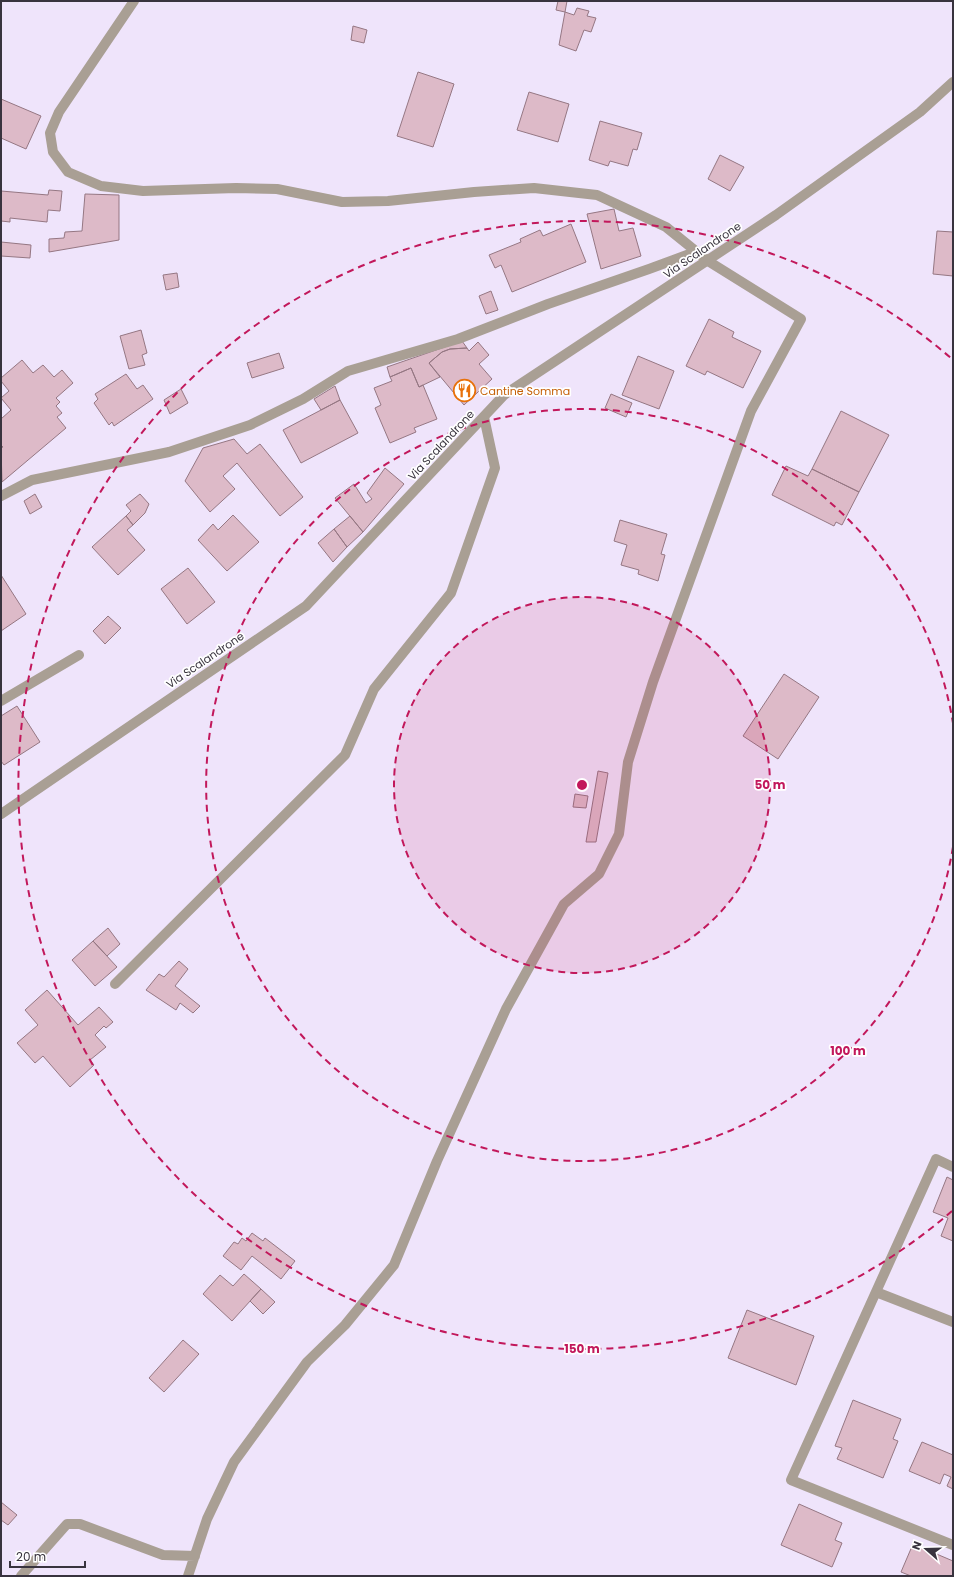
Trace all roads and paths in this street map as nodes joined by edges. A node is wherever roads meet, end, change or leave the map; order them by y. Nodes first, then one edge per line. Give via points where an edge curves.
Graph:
1 (134, 1) edge
2 (953, 82) edge
3 (695, 252) junction
4 (708, 261) junction
5 (484, 417) junction
6 (1, 496) edge
7 (79, 655) dead end
8 (1, 701) edge
9 (1, 814) edge
10 (115, 984) dead end
11 (953, 1167) edge
12 (876, 1292) junction
13 (953, 1322) edge
14 (953, 1545) edge
15 (195, 1556) junction
16 (21, 1576) edge
17 (188, 1576) edge

1 - 3 street via 59,112 50,133 53,152 68,172 100,186 143,191 277,189 342,202 388,201 534,188 598,194 666,227
2 - 4 street, Via Scalandrone via 920,112
3 - 4 street
3 - 6 street via 548,304 458,340 348,371 303,399 250,425 169,452 32,480
4 - 5 street, Via Scalandrone via 504,395
4 - 15 street via 800,319 751,411 653,682 628,762 619,834 599,874 564,904 506,1010 437,1160 394,1265 345,1325 307,1362 234,1462 207,1519
5 - 9 street, Via Scalandrone via 306,606
5 - 10 street via 495,468 451,594 374,689 344,755
7 - 8 street
11 - 12 street via 936,1159
12 - 13 street
12 - 14 street via 791,1480
15 - 16 street via 163,1555 72,1522 67,1524
15 - 17 street

